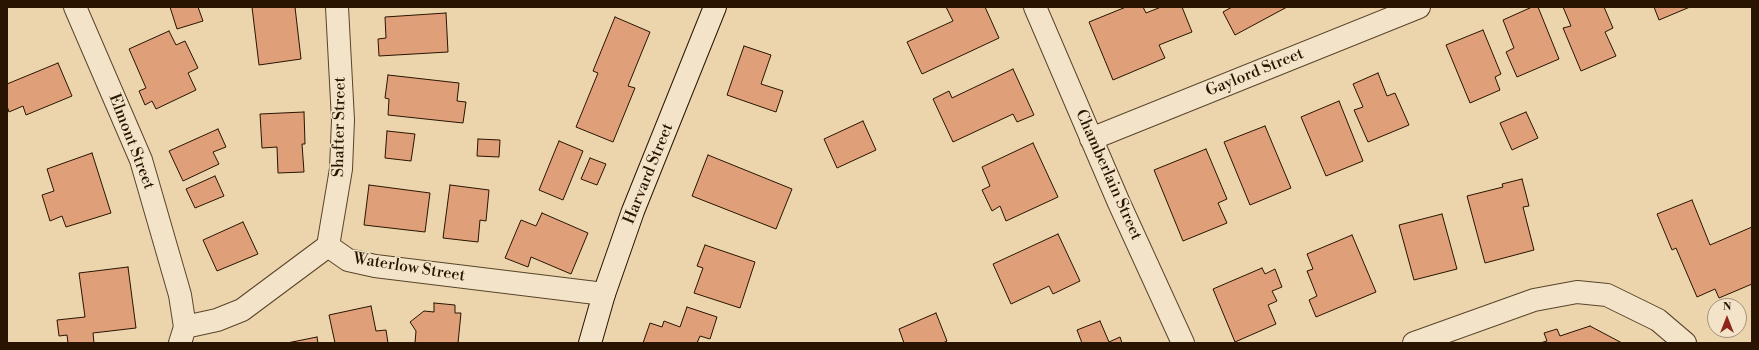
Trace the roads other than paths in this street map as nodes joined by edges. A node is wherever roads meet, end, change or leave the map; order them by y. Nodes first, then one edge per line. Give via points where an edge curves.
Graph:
1 (75, 7) edge
2 (337, 7) edge
3 (715, 7) edge
4 (1035, 7) edge
5 (1418, 7) edge
6 (1091, 139) junction
7 (328, 246) junction
8 (604, 294) junction
9 (182, 335) edge
10 (590, 343) edge
11 (1183, 343) edge
12 (1414, 343) edge
13 (1685, 343) edge

1 - 9 street, Elmont Street via 141,160 180,295
2 - 7 street, Shafter Street via 343,120 341,169
3 - 8 street, Harvard Street via 633,211
4 - 6 street, Chamberlain Street
5 - 6 street, Gaylord Street
6 - 11 street, Chamberlain Street
7 - 8 street, Waterlow Street via 348,260 375,266
7 - 9 street via 242,310
8 - 10 street, Harvard Street
12 - 13 street via 1534,300 1577,292 1607,295 1658,320

